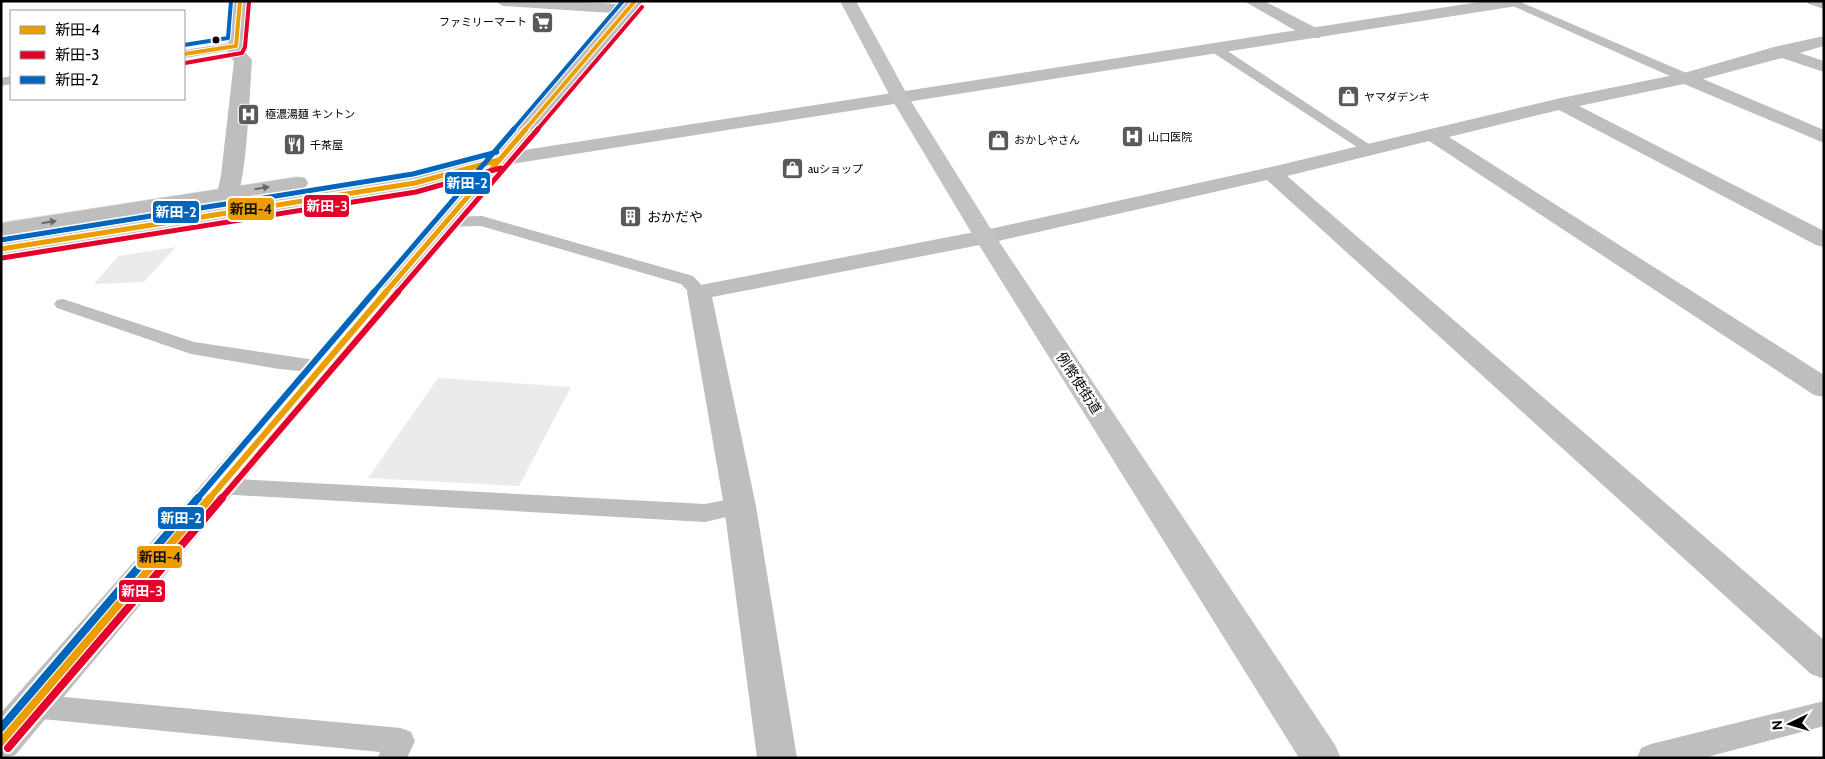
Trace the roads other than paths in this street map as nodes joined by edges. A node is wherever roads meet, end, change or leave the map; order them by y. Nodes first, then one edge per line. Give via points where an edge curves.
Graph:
1 (240, 1) edge
2 (503, 1) edge
3 (848, 1) edge
4 (1252, 1) edge
5 (1814, 1) edge
6 (1514, 2) edge
7 (1824, 4) edge
8 (631, 5) edge
9 (1314, 34) junction
10 (1824, 41) edge
11 (236, 46) junction
12 (1216, 49) junction
13 (1780, 51) junction
14 (185, 54) edge
15 (1824, 67) edge
16 (1686, 78) junction
17 (900, 98) junction
18 (1561, 104) junction
19 (1433, 135) junction
20 (1824, 137) edge
21 (1371, 150) junction
22 (499, 160) junction
23 (1271, 173) junction
24 (228, 194) junction
25 (445, 222) junction
26 (1, 230) edge
27 (985, 237) junction
28 (1824, 240) edge
29 (1, 249) edge
30 (699, 292) junction
31 (62, 304) dead end
32 (322, 367) junction
33 (1824, 388) edge
34 (218, 486) junction
35 (740, 506) junction
36 (1824, 663) edge
37 (32, 706) junction
38 (1824, 713) edge
39 (1, 742) edge
40 (392, 758) edge
41 (777, 758) edge
42 (1321, 758) edge
43 (1651, 758) edge

1 - 11 street
2 - 8 street
3 - 17 main road, 例幣使街道
4 - 9 street
5 - 7 street
6 - 9 street
6 - 16 lane
8 - 22 street
9 - 12 street
10 - 13 street
11 - 14 lane
11 - 24 street via 236,54 243,60
12 - 17 street
12 - 21 lane
13 - 15 street
13 - 16 street
16 - 18 street
16 - 20 street
17 - 22 street
17 - 27 main road, 例幣使街道
18 - 19 street
18 - 28 street
19 - 21 street
19 - 33 street
21 - 23 street
24 -> 22 street via 435,161
22 - 25 street
22 - 29 street via 415,183
23 - 27 street
23 - 36 street
26 -> 24 street
25 - 30 lane via 482,221 688,280
25 - 32 street
27 - 30 street
27 - 42 main road, 例幣使街道
30 - 35 street
31 - 32 lane via 191,348
32 - 34 street
34 - 35 lane via 705,513
34 - 37 street
35 - 41 street
37 - 39 street
37 - 40 lane via 401,741
38 - 43 lane

